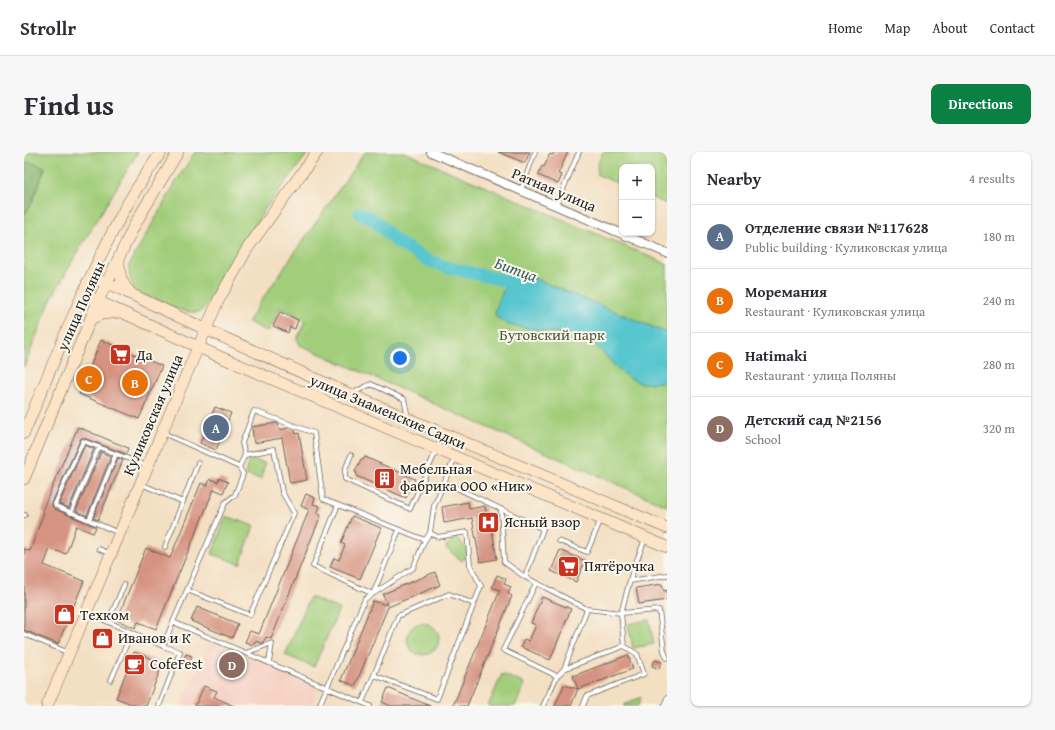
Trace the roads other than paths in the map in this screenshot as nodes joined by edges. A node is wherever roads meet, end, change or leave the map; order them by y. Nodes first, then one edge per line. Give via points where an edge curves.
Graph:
1 (161, 152) edge
2 (178, 152) edge
3 (317, 152) edge
4 (431, 152) edge
5 (535, 152) edge
6 (579, 152) edge
7 (521, 191) junction
8 (556, 206) junction
9 (667, 253) edge
10 (119, 256) junction
11 (106, 282) junction
12 (87, 283) junction
13 (134, 295) junction
14 (98, 301) junction
15 (122, 312) junction
16 (90, 319) junction
17 (205, 329) junction
18 (198, 347) junction
19 (350, 395) junction
20 (409, 419) junction
21 (162, 432) junction
22 (24, 433) edge
23 (99, 447) junction
24 (437, 449) junction
25 (481, 449) junction
26 (116, 454) junction
27 (351, 454) dead end
28 (245, 455) junction
29 (455, 456) junction
30 (198, 463) dead end
31 (148, 466) junction
32 (239, 467) junction
33 (24, 479) edge
34 (444, 482) junction
35 (140, 484) junction
36 (183, 502) junction
37 (338, 505) junction
38 (501, 509) junction
39 (71, 512) junction
40 (601, 519) junction
41 (88, 520) junction
42 (667, 528) edge
43 (399, 530) junction
44 (120, 533) junction
45 (430, 533) junction
46 (646, 538) junction
47 (425, 540) junction
48 (559, 541) dead end
49 (165, 547) dead end
50 (667, 547) edge
51 (99, 549) dead end
52 (111, 554) junction
53 (667, 575) edge
54 (525, 577) junction
55 (630, 581) junction
56 (536, 583) junction
57 (124, 585) dead end
58 (187, 590) junction
59 (373, 594) junction
60 (474, 604) junction
61 (587, 609) junction
62 (86, 612) junction
63 (621, 613) junction
64 (108, 622) junction
65 (173, 622) junction
66 (132, 632) junction
67 (24, 634) edge
68 (163, 646) junction
69 (624, 646) junction
70 (70, 653) junction
71 (246, 653) junction
72 (667, 658) edge
73 (270, 663) junction
74 (564, 669) junction
75 (374, 675) junction
76 (558, 676) junction
77 (112, 680) dead end
78 (327, 687) junction
79 (667, 698) edge
80 (362, 702) junction
81 (47, 706) edge
82 (158, 706) edge
83 (319, 706) edge
84 (370, 706) edge
85 (543, 706) edge
86 (583, 706) edge
87 (664, 706) edge

1 - 12 street, улица Поляны via 122,212
2 - 10 street, улица Поляны
3 - 17 street, Куликовская улица via 247,249
4 - 7 street, Ратная улица
5 - 7 lane
6 - 8 lane
7 - 8 street, Ратная улица
8 - 9 street, Ратная улица
10 - 11 street, улица Поляны
10 - 13 street via 120,277 125,287
11 - 12 street via 95,280
11 - 13 street, улица Знаменские Садки
11 - 14 street, улица Поляны
12 - 14 street via 88,295
12 - 22 street, улица Поляны
13 - 17 street, улица Знаменские Садки
14 - 15 street, улица Знаменские Садки
14 - 16 street, улица Поляны
15 - 16 street via 102,314
15 - 18 street, улица Знаменские Садки
16 - 33 street, улица Поляны
17 - 18 street, Куликовская улица
17 - 19 street, улица Знаменские Садки
18 - 21 street, Куликовская улица
18 - 24 street, улица Знаменские Садки
19 - 20 street, улица Знаменские Садки
19 - 20 lane via 371,384 404,399
20 - 25 street, улица Знаменские Садки
21 - 31 street, Куликовская улица
21 - 32 lane
23 - 26 lane
23 - 39 lane
23 - 39 lane via 82,442 58,497 55,505
24 - 27 lane via 410,509 345,479 345,470
24 - 29 street, улица Знаменские Садки
25 - 29 street via 464,448
25 - 42 street, улица Знаменские Садки
26 - 31 lane
26 - 41 lane
28 - 32 lane
28 - 37 lane via 242,443 254,411 314,432 324,499
28 - 58 lane via 274,449 282,492 294,513 250,615
29 - 34 lane
29 - 40 street, улица Знаменские Садки
30 - 36 lane
31 - 35 street, Куликовская улица
32 - 58 lane via 243,474 235,495 225,503
34 - 38 lane
34 - 45 lane via 434,506
35 - 36 lane
35 - 44 street, Куликовская улица
36 - 49 lane
37 - 43 lane
37 - 59 lane via 313,566
38 - 54 lane via 504,562
38 - 54 lane via 543,529
39 - 41 lane
40 - 46 street, улица Знаменские Садки
40 - 48 lane via 587,552
41 - 44 lane
43 - 47 lane
43 - 59 lane
44 - 52 street, Куликовская улица
45 - 47 lane
45 - 60 lane via 438,537 467,532 470,565 481,586
46 - 50 street, улица Знаменские Садки
46 - 55 lane
47 - 59 lane via 413,568
51 - 52 lane
52 - 62 street, Куликовская улица
53 - 55 lane
54 - 56 lane
55 - 63 lane
56 - 61 lane
56 - 76 lane via 503,650
57 - 64 lane
58 - 65 lane
59 - 78 lane via 365,599
60 - 75 lane via 449,594 398,616
60 - 75 lane via 437,699
61 - 63 lane
61 - 74 lane
62 - 64 lane
62 - 70 street, Куликовская улица
63 - 69 lane
63 - 72 lane via 659,610
64 - 66 lane
65 - 68 lane
65 - 71 lane
66 - 68 lane
66 - 77 lane
67 - 70 lane
68 - 82 lane via 180,652
69 - 74 lane
69 - 86 lane via 637,654 644,674 587,696
70 - 81 street, Куликовская улица
71 - 73 lane
71 - 73 lane via 272,643
73 - 78 lane
74 - 76 lane
75 - 80 lane
76 - 85 lane
78 - 80 lane
78 - 83 lane
79 - 87 lane
80 - 84 lane

